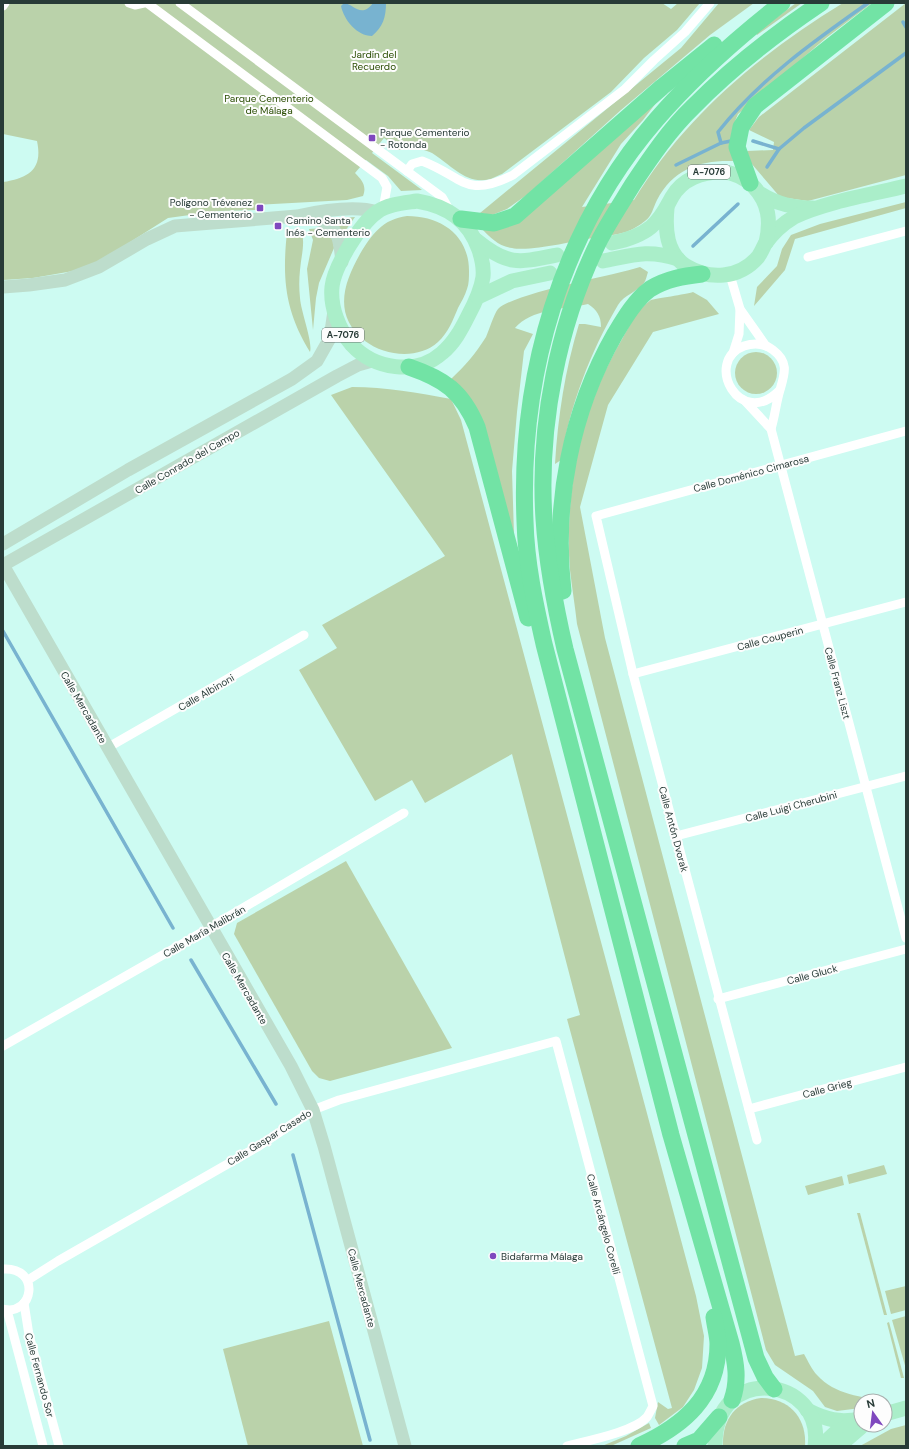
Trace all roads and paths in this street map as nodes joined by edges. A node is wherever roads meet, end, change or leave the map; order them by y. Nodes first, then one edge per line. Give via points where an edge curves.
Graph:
1 (5, 3) edge
2 (129, 3) edge
3 (145, 3) edge
4 (180, 3) edge
5 (710, 3) edge
6 (821, 3) edge
7 (886, 3) edge
8 (781, 4) edge
9 (3, 6) edge
10 (407, 171) junction
11 (906, 186) edge
12 (755, 188) junction
13 (667, 208) junction
14 (818, 208) junction
15 (380, 210) junction
16 (455, 215) junction
17 (297, 216) junction
18 (906, 231) edge
19 (476, 240) junction
20 (612, 243) dead end
21 (766, 243) junction
22 (557, 255) dead end
23 (808, 257) dead end
24 (678, 259) junction
25 (603, 261) dead end
26 (342, 262) junction
27 (550, 273) dead end
28 (702, 274) junction
29 (730, 275) junction
30 (3, 286) edge
31 (478, 297) junction
32 (740, 309) junction
33 (334, 311) junction
34 (766, 346) junction
35 (733, 353) junction
36 (372, 361) junction
37 (409, 367) junction
38 (780, 390) junction
39 (745, 401) junction
40 (771, 429) junction
41 (906, 432) edge
42 (780, 465) junction
43 (596, 516) joint
44 (3, 544) edge
45 (3, 565) edge
46 (906, 602) edge
47 (822, 623) junction
48 (304, 635) dead end
49 (565, 649) junction
50 (633, 674) junction
51 (554, 686) junction
52 (107, 748) junction
53 (906, 776) edge
54 (866, 786) junction
55 (404, 813) dead end
56 (676, 836) junction
57 (210, 928) junction
58 (906, 938) edge
59 (906, 948) edge
60 (718, 999) junction
61 (556, 1041) joint
62 (3, 1046) edge
63 (906, 1067) edge
64 (749, 1109) junction
65 (312, 1110) junction
66 (756, 1140) dead end
67 (698, 1232) junction
68 (4, 1266) edge
69 (28, 1280) junction
70 (24, 1303) junction
71 (5, 1309) edge
72 (774, 1388) junction
73 (732, 1400) junction
74 (906, 1408) edge
75 (807, 1410) junction
76 (893, 1412) edge
77 (719, 1417) junction
78 (853, 1421) edge
79 (853, 1424) edge
80 (854, 1433) edge
81 (43, 1446) edge
82 (59, 1446) edge
83 (405, 1446) edge
84 (567, 1446) edge
85 (639, 1446) edge
86 (685, 1446) edge
87 (715, 1446) edge
88 (815, 1446) edge
89 (821, 1446) edge
90 (839, 1446) edge

1 - 9 street
2 - 3 street
3 - 15 street via 382,178 387,187
4 - 10 street
5 - 10 street via 685,32 625,89 513,175 496,183 477,187 459,181 422,161 412,164
6 - 49 highway via 773,35 691,108 653,154 636,180 601,238 587,270 567,327 551,398 545,441 544,519 548,562
7 - 12 highway via 755,106 741,127 737,147
8 - 16 highway via 746,19 662,87 515,216 494,223
8 - 51 highway via 712,61 655,121 608,185 567,264 545,332 530,398 524,480 525,523 535,605
10 - 16 street via 442,197
11 - 14 main road, A-7076
12 - 13 main road, A-7076 via 736,175 709,172 683,184
12 - 14 main road, A-7076 via 782,204 799,208
12 - 21 main road, A-7076 via 767,208 770,226
13 - 20 main road, A-7076 via 653,226 643,233
13 - 24 main road, A-7076 via 665,228 670,247
14 - 21 main road, A-7076 via 794,218
15 - 16 main road, A-7076 via 417,202 433,204
15 - 17 street, A-7076 via 315,212
15 - 26 main road, A-7076 via 355,236
16 - 19 main road, A-7076
17 - 26 street, A-7076 via 321,220 333,226 338,234
17 - 30 street, A-7076 via 176,226 147,239 99,267 65,280
18 - 23 street
19 - 22 main road, A-7076 via 493,254 512,262
19 - 31 main road, A-7076 via 484,264
21 - 29 main road, A-7076 via 750,265
24 - 25 main road, A-7076 via 661,253 643,253
24 - 28 main road, A-7076
26 - 33 main road, A-7076 via 332,285
27 - 31 main road via 512,281
28 - 29 main road, A-7076
28 - 49 highway via 683,276 666,282 650,290 633,306 604,354 582,409 570,453 561,522 563,590 568,622
29 - 32 street, Calle Franz Liszt
31 - 37 main road, A-7076 via 461,330 441,354 427,362
32 - 34 street, Calle Franz Liszt
32 - 35 street, Calle Franz Liszt via 739,334
33 - 36 main road, A-7076 via 343,335
33 - 44 street, Calle Conrado del Campo via 330,338 317,361 292,379 128,470
34 - 35 street via 750,344
34 - 38 street, Calle Franz Liszt via 777,353 783,362 785,376
35 - 39 street, Calle Franz Liszt via 727,366 726,380 730,389
36 - 37 main road, A-7076 via 390,367
36 - 45 street, Calle Conrado del Campo via 337,376
37 - 51 highway via 446,384 460,396 470,410 477,427 540,663
38 - 39 street via 763,402
38 - 40 street, Calle Franz Liszt
39 - 40 street, Calle Franz Liszt
40 - 42 street, Calle Franz Liszt
41 - 42 street, Calle Doménico Cimarosa
42 - 43 street, Calle Doménico Cimarosa
42 - 47 street, Calle Franz Liszt
43 - 50 street, Calle Antón Dvorak
45 - 52 street, Calle Mercadante
46 - 47 street, Calle Couperin
47 - 50 street, Calle Couperin
47 - 54 street, Calle Franz Liszt
48 - 52 street, Calle Albinoni
49 - 72 highway via 756,1358 765,1377
50 - 56 street, Calle Antón Dvorak
51 - 67 highway
52 - 57 street, Calle Mercadante
53 - 54 street, Calle Luigi Cherubini
54 - 56 street, Calle Luigi Cherubini
54 - 58 street, Calle Franz Liszt
55 - 57 street, Calle María Malibrán
56 - 60 street, Calle Antón Dvorak
57 - 62 street, Calle María Malibrán
57 - 65 street, Calle Mercadante via 291,1066
59 - 60 street, Calle Gluck
60 - 64 street, Calle Antón Dvorak
61 - 65 street, Calle Gaspar Casado via 339,1100
61 - 84 street, Calle Arcángelo Corelli via 653,1406 647,1418 638,1424 620,1432
63 - 64 street, Calle Grieg
64 - 66 street, Calle Antón Dvorak
65 - 69 street, Calle Gaspar Casado via 259,1146
65 - 83 street, Calle Mercadante
67 - 73 highway via 737,1366 736,1387
67 - 85 highway via 718,1344 714,1374 703,1398 687,1418 662,1436
68 - 69 street via 22,1273
69 - 70 street via 29,1292
70 - 71 street via 14,1309
70 - 82 street, Calle Fernando Sor via 29,1335
71 - 81 street, Calle Fernando Sor
72 - 73 main road via 752,1389
72 - 75 main road via 793,1396
73 - 77 main road
74 - 76 main road
75 - 78 main road via 832,1420
75 - 88 main road via 815,1432
77 - 86 highway via 699,1440
77 - 87 main road
79 - 89 main road via 835,1433
80 - 90 main road

